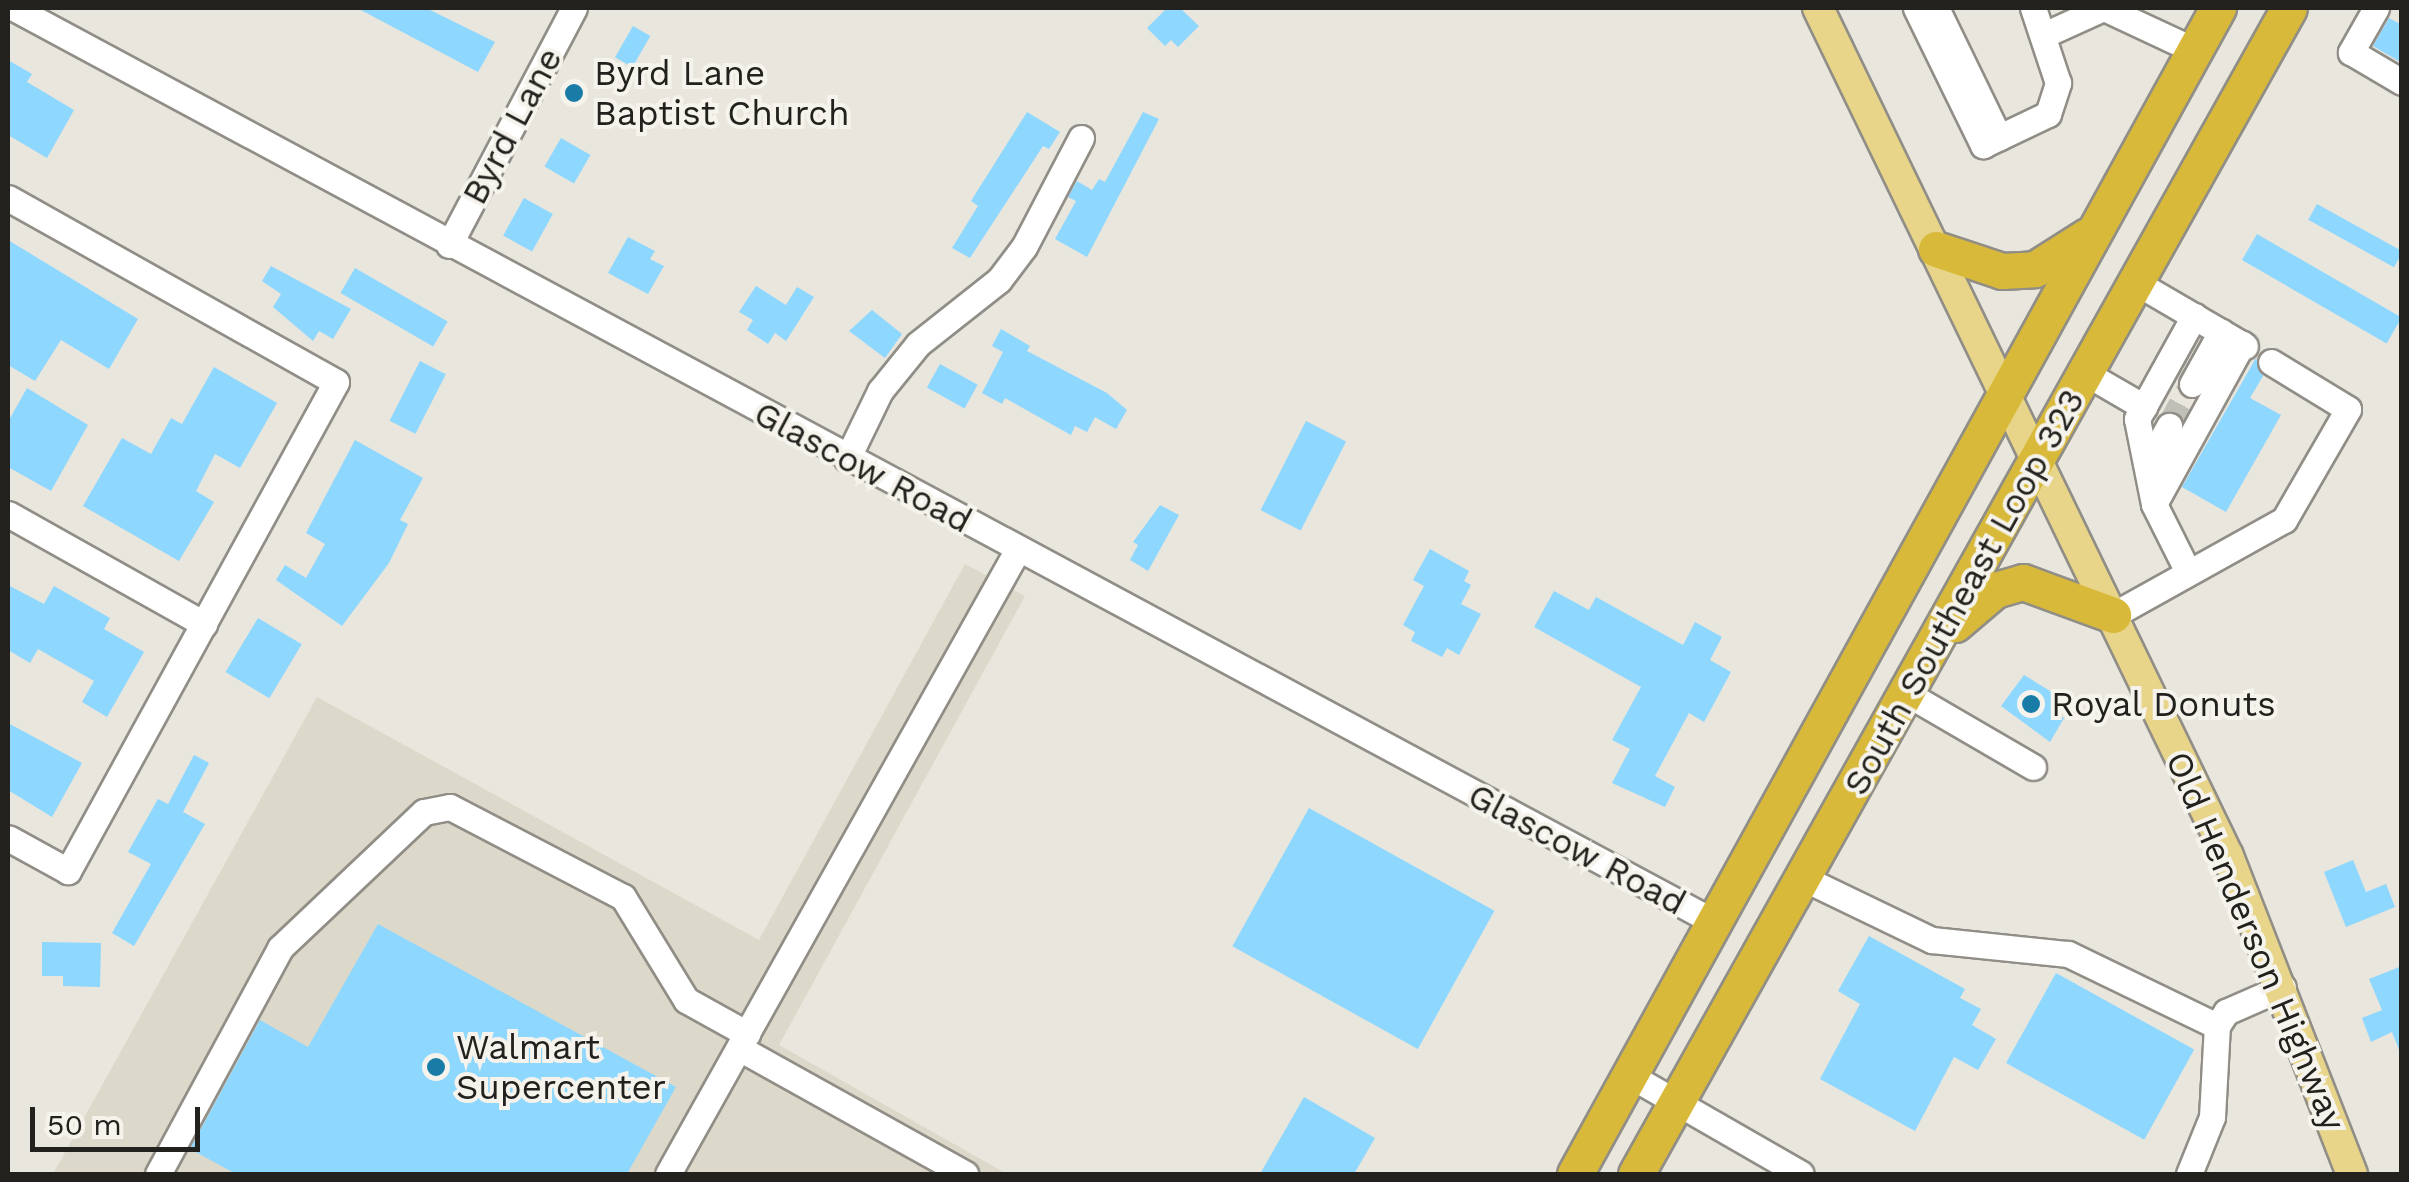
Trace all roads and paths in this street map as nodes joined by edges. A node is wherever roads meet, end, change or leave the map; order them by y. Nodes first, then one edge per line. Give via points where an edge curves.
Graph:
1 (14, 8) edge
2 (574, 8) edge
3 (1818, 8) edge
4 (1916, 8) edge
5 (1936, 8) edge
6 (2033, 8) edge
7 (2104, 8) edge
8 (2218, 8) edge
9 (2289, 8) edge
10 (2376, 8) edge
11 (2046, 34) junction
12 (2194, 50) junction
13 (2402, 82) edge
14 (1081, 138) dead end
15 (1999, 138) junction
16 (8, 198) edge
17 (2092, 232) junction
18 (449, 244) junction
19 (1936, 250) junction
20 (2137, 283) junction
21 (2194, 316) junction
22 (2236, 341) junction
23 (2271, 362) dead end
24 (2087, 374) junction
25 (2192, 384) tunnel mouth
26 (2004, 390) junction
27 (2144, 407) junction
28 (2169, 426) tunnel mouth
29 (847, 458) junction
30 (2040, 460) junction
31 (2147, 466) junction
32 (2154, 504) junction
33 (8, 514) edge
34 (1018, 549) junction
35 (2188, 572) junction
36 (2113, 614) junction
37 (204, 624) junction
38 (1934, 640) junction
39 (1906, 694) junction
40 (2033, 767) dead end
41 (8, 838) edge
42 (1805, 879) junction
43 (1714, 922) junction
44 (2283, 987) junction
45 (2217, 1026) junction
46 (743, 1041) junction
47 (1629, 1075) junction
48 (1675, 1102) junction
49 (158, 1174) edge
50 (668, 1174) edge
51 (966, 1174) edge
52 (1574, 1174) edge
53 (1636, 1174) edge
54 (1801, 1174) edge
55 (2189, 1174) edge
56 (2352, 1174) edge

1 - 18 street, Glascow Road
2 - 18 street, Byrd Lane
3 - 19 main road, Old Henderson Highway
4 - 15 street via 1983,144
5 - 15 street
6 - 11 street
7 - 11 street
7 - 12 street
8 - 12 highway, South Southeast Loop 323
9 - 20 highway, South Southeast Loop 323
10 - 13 street via 2351,52
11 - 15 street via 2058,83 2048,114
12 - 17 highway, South Southeast Loop 323
14 - 29 street via 1024,247 999,280 918,344 880,390
16 - 37 street via 336,382
17 - 19 highway via 2034,269 2002,272
17 - 26 highway, South Southeast Loop 323
18 - 29 street, Glascow Road
19 - 26 main road, Old Henderson Highway
20 - 21 street
20 - 24 highway, South Southeast Loop 323
21 - 22 street
21 - 27 street
22 - 25 street
22 - 32 street
23 - 35 street via 2348,409 2284,520
24 - 27 street
24 - 30 highway, South Southeast Loop 323
26 - 30 main road, Old Henderson Highway
26 - 43 highway, South Southeast Loop 323
27 - 31 street via 2136,420
28 - 31 street
29 - 34 street, Glascow Road
30 - 36 main road, Old Henderson Highway
30 - 38 highway, South Southeast Loop 323
31 - 32 street
32 - 35 street
33 - 37 street
34 - 43 street, Glascow Road
34 - 46 street
35 - 36 street
36 - 38 highway via 2023,582 1994,590
36 - 44 main road, Old Henderson Highway
37 - 41 street via 68,871
38 - 39 highway, South Southeast Loop 323
39 - 40 street
39 - 42 highway, South Southeast Loop 323
42 - 45 street via 1932,940 2068,954
42 - 48 highway, South Southeast Loop 323
43 - 47 highway, South Southeast Loop 323
44 - 45 street via 2226,1012
44 - 56 main road, Old Henderson Highway
45 - 55 street via 2212,1117
46 - 49 street via 686,1000 623,897 450,806 424,812 280,948
46 - 50 street
46 - 51 street
47 - 48 street
47 - 52 highway, South Southeast Loop 323
48 - 53 highway, South Southeast Loop 323
48 - 54 street

